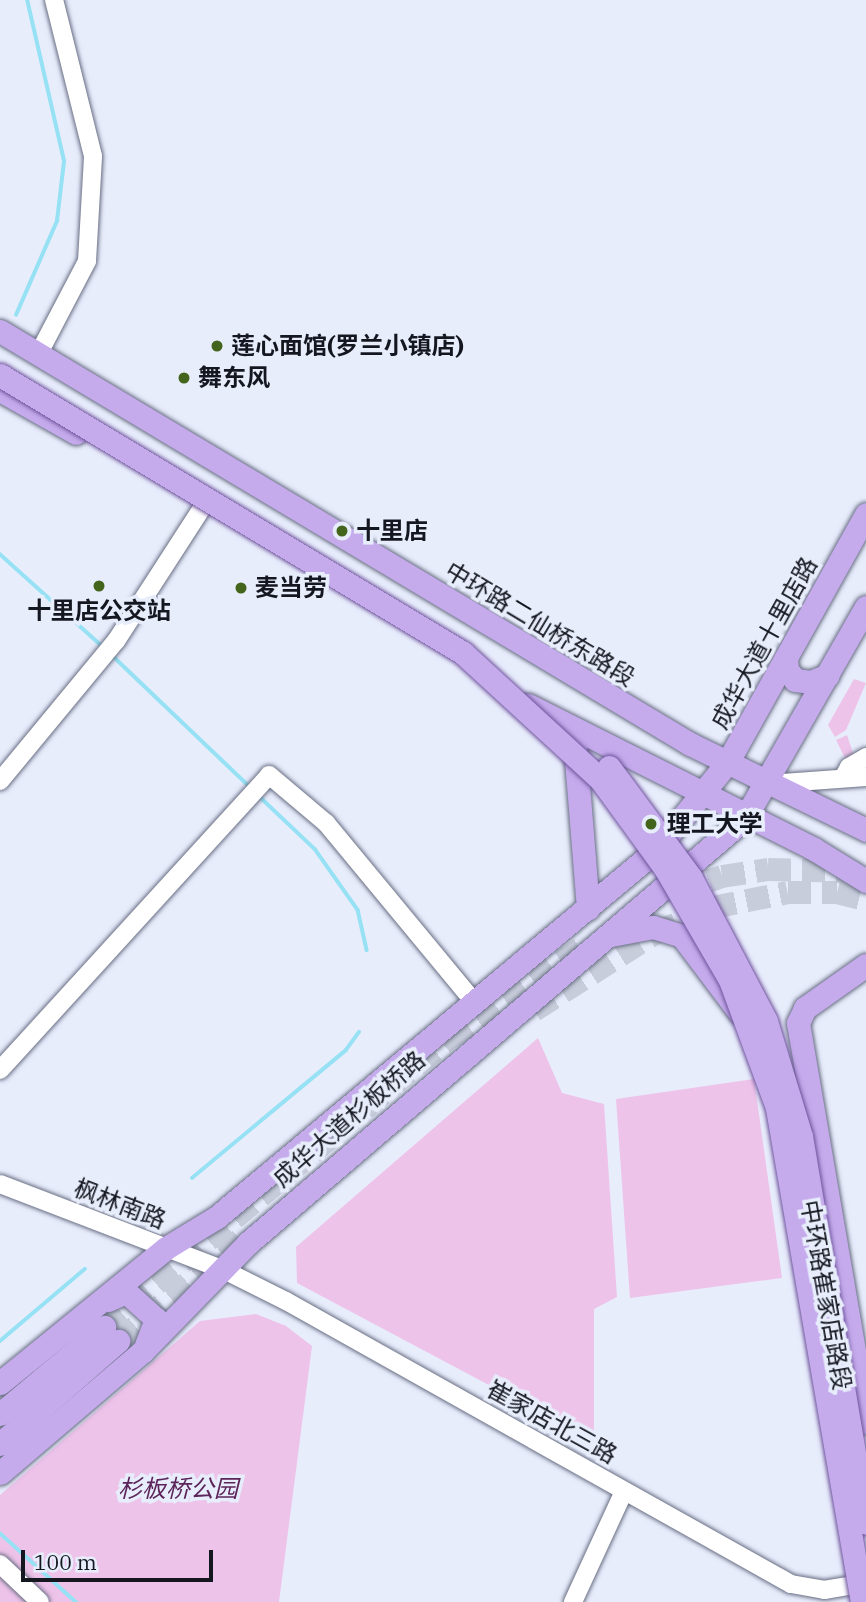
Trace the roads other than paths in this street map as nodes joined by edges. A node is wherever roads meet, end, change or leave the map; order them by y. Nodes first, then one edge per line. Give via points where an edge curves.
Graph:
1 (54, 0) edge
2 (0, 331) edge
3 (39, 353) junction
4 (0, 358) edge
5 (0, 375) edge
6 (0, 390) edge
7 (204, 505) junction
8 (866, 514) edge
9 (866, 607) edge
10 (786, 657) junction
11 (828, 675) junction
12 (553, 721) junction
13 (866, 757) edge
14 (727, 763) junction
15 (844, 776) junction
16 (866, 777) edge
17 (0, 781) edge
18 (768, 784) junction
19 (705, 796) junction
20 (745, 818) junction
21 (866, 830) edge
22 (866, 881) edge
23 (588, 908) junction
24 (608, 935) junction
25 (866, 965) edge
26 (475, 1003) junction
27 (0, 1070) edge
28 (0, 1184) edge
29 (166, 1248) junction
30 (222, 1269) junction
31 (100, 1303) junction
32 (143, 1351) junction
33 (0, 1383) edge
34 (0, 1414) edge
35 (866, 1422) edge
36 (0, 1444) edge
37 (0, 1473) edge
38 (624, 1491) junction
39 (866, 1523) edge
40 (0, 1564) edge
41 (857, 1593) edge
42 (40, 1602) edge
43 (573, 1602) edge

1 - 3 street via 93,156 87,261
2 - 3 main road, 中环路二仙桥东路段
3 - 14 main road, 中环路二仙桥东路段
4 - 39 main road, bridge via 414,604 485,654 549,707 614,772 644,812 720,928 766,1021 778,1057 801,1136
5 - 41 main road, bridge via 463,653 601,780 665,868 730,980 777,1108
6 - 7 main road
7 - 12 main road
7 - 17 street via 117,640
8 - 10 main road, 成华大道十里店路
9 - 11 main road
10 - 11 main road via 787,670 795,680 811,682
10 - 14 main road, 成华大道十里店路
11 - 18 main road
12 - 19 main road via 658,768
12 - 23 main road via 577,749
13 - 15 street via 849,767
14 - 18 main road, 中环路二仙桥东路段
14 - 19 main road, 成华大道十里店路
15 - 16 street
15 - 18 street
18 - 20 main road
18 - 21 main road, 中环路二仙桥东路段
19 - 20 main road
19 - 23 main road, 成华大道杉板桥路 via 655,851
20 - 22 main road via 814,849
20 - 24 main road, 成华大道杉板桥路
23 - 26 main road, 成华大道杉板桥路
24 - 30 main road, 成华大道杉板桥路 via 466,1052
24 - 41 main road, 中环路崔家店路段 via 653,927 682,936 738,1010 752,1039
25 - 35 main road, 中环路崔家店路段 via 805,1008 798,1023
26 - 27 street via 326,823 269,775
26 - 29 main road, 成华大道杉板桥路 via 217,1217
28 - 29 street, 枫林南路
29 - 30 street, 枫林南路
29 - 31 main road, 成华大道杉板桥路
30 - 32 main road, 成华大道杉板桥路
30 - 38 street, 崔家店北三路
31 - 32 main road via 126,1292 143,1304 156,1319
31 - 33 main road, 成华大道杉板桥路
32 - 37 main road, 成华大道杉板桥路
34 - 36 main road via 111,1334
38 - 41 street, 崔家店北三路 via 791,1584
38 - 43 street
40 - 42 street

